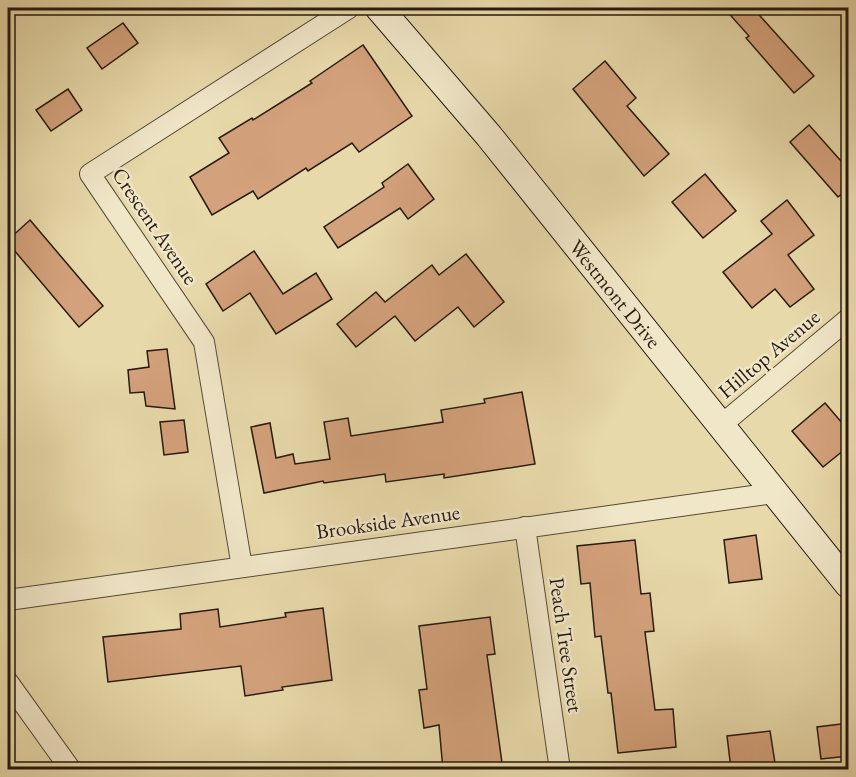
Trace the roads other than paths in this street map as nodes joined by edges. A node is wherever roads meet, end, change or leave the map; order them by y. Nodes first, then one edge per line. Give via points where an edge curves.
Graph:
1 (349, 8) edge
2 (379, 8) edge
3 (849, 319) edge
4 (720, 426) junction
5 (774, 493) junction
6 (525, 527) junction
7 (242, 567) junction
8 (846, 574) edge
9 (8, 600) edge
10 (8, 682) edge
11 (70, 770) edge
12 (560, 770) edge

1 - 7 street, Crescent Avenue via 90,174 204,342
2 - 4 street, Westmont Drive via 489,136
3 - 4 street, Hilltop Avenue
4 - 5 street, Westmont Drive
5 - 6 street, Brookside Avenue
5 - 8 street, Westmont Drive
6 - 7 street, Brookside Avenue
6 - 12 street, Peach Tree Street
7 - 9 street, Brookside Avenue
10 - 11 street

